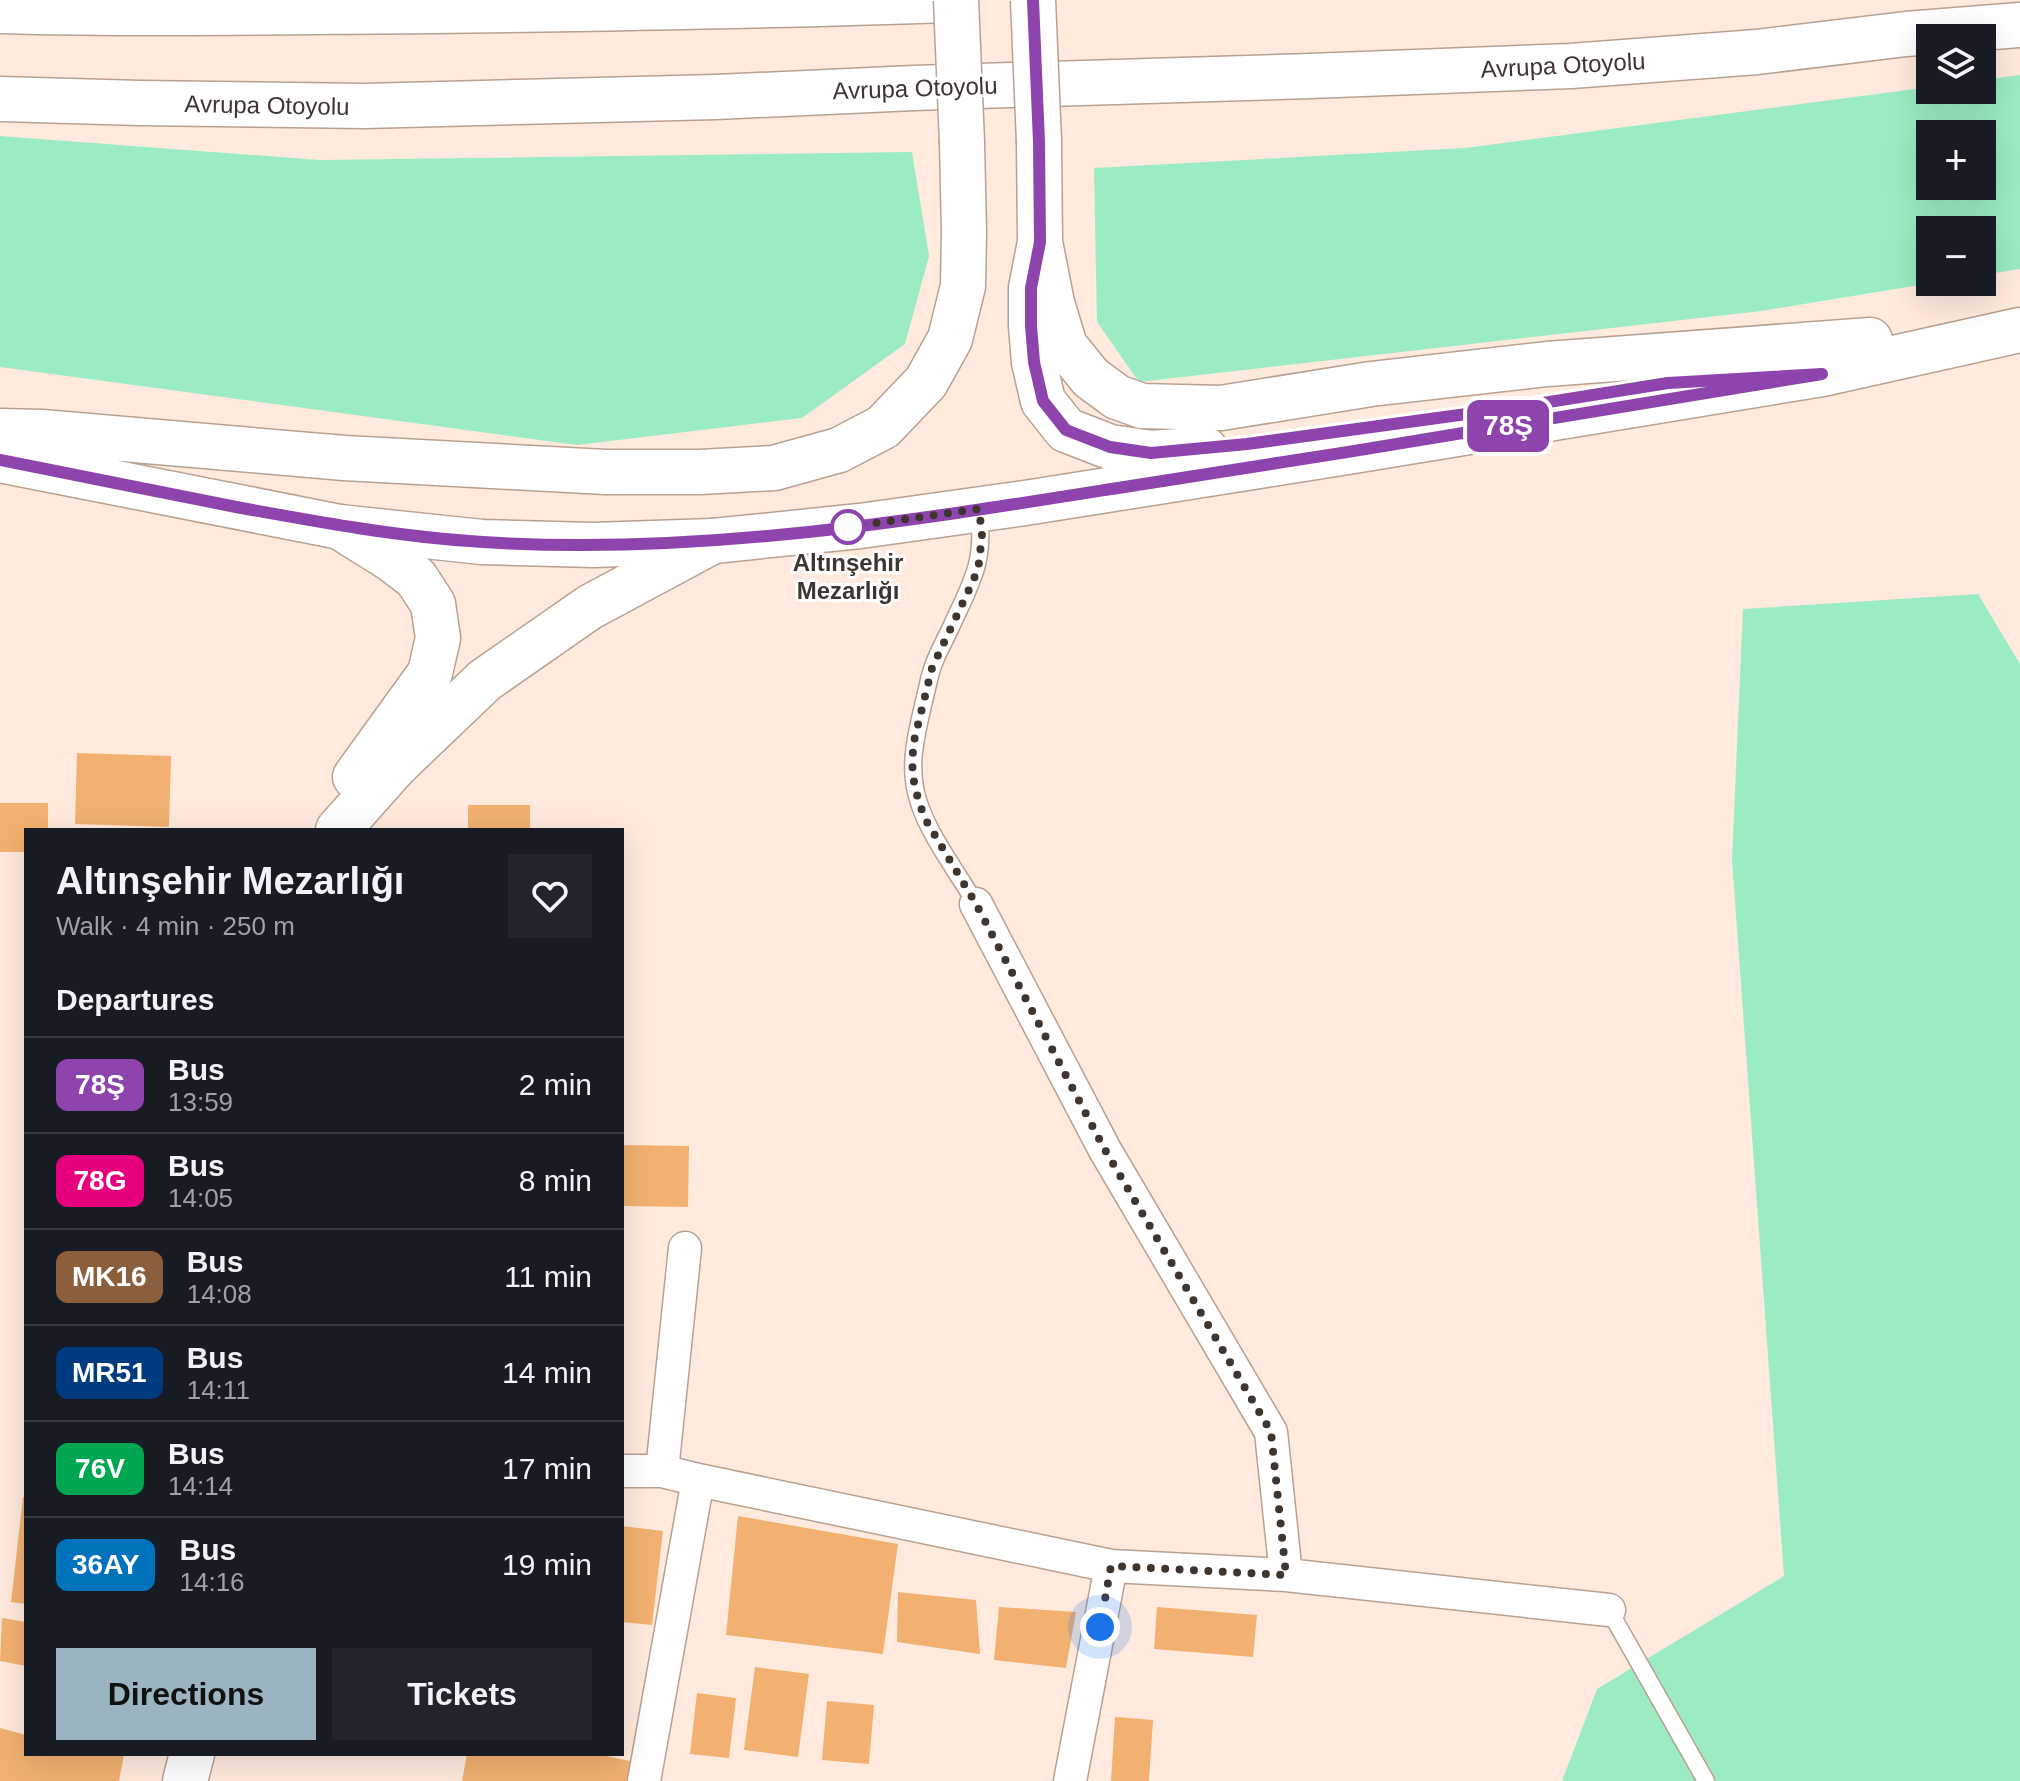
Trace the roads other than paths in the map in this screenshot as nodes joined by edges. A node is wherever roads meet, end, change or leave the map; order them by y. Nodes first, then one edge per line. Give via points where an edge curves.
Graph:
1 (948, 0) edge
2 (956, 0) edge
3 (1033, 0) edge
4 (0, 11) edge
5 (2020, 25) edge
6 (0, 99) edge
7 (1040, 242) junction
8 (2018, 330) edge
9 (1822, 374) junction
10 (0, 431) edge
11 (0, 460) edge
12 (979, 509) junction
13 (340, 527) junction
14 (713, 541) junction
15 (328, 828) edge
16 (340, 828) edge
17 (976, 904) joint
18 (685, 1248) dead end
19 (624, 1471) edge
20 (662, 1471) junction
21 (698, 1480) junction
22 (1111, 1566) junction
23 (1286, 1575) junction
24 (1609, 1610) joint
25 (191, 1756) edge
26 (185, 1781) edge
27 (644, 1781) edge
28 (1070, 1781) edge
29 (1706, 1781) edge

1 - 4 main road via 448,11
2 - 10 main road, bridge via 963,286 950,339 926,382 883,427 839,450 774,468 605,472
3 - 7 main road, bridge
5 - 6 main road, Avrupa Otoyolu via 1602,64 1310,76 364,106
7 - 8 main road via 1065,346 1091,378 1117,397 1142,406 1221,408 1547,364
7 - 9 main road via 1031,288 1031,326 1043,401 1066,430 1110,447 1151,453 1218,448 1668,383
8 - 9 main road
9 - 12 main road
11 - 13 main road
12 - 14 main road
12 - 17 lane via 979,563 932,668 912,762 927,822
13 - 14 main road via 482,542
13 - 15 main road via 416,578 433,604 438,638 430,673 355,776
14 - 16 main road via 590,607 485,680 395,766
17 - 23 street via 1105,1150 1271,1432
18 - 20 street
19 - 20 street
20 - 21 street
21 - 22 street
21 - 27 street
22 - 23 street
22 - 28 street
23 - 24 street
24 - 29 lane
25 - 26 main road

